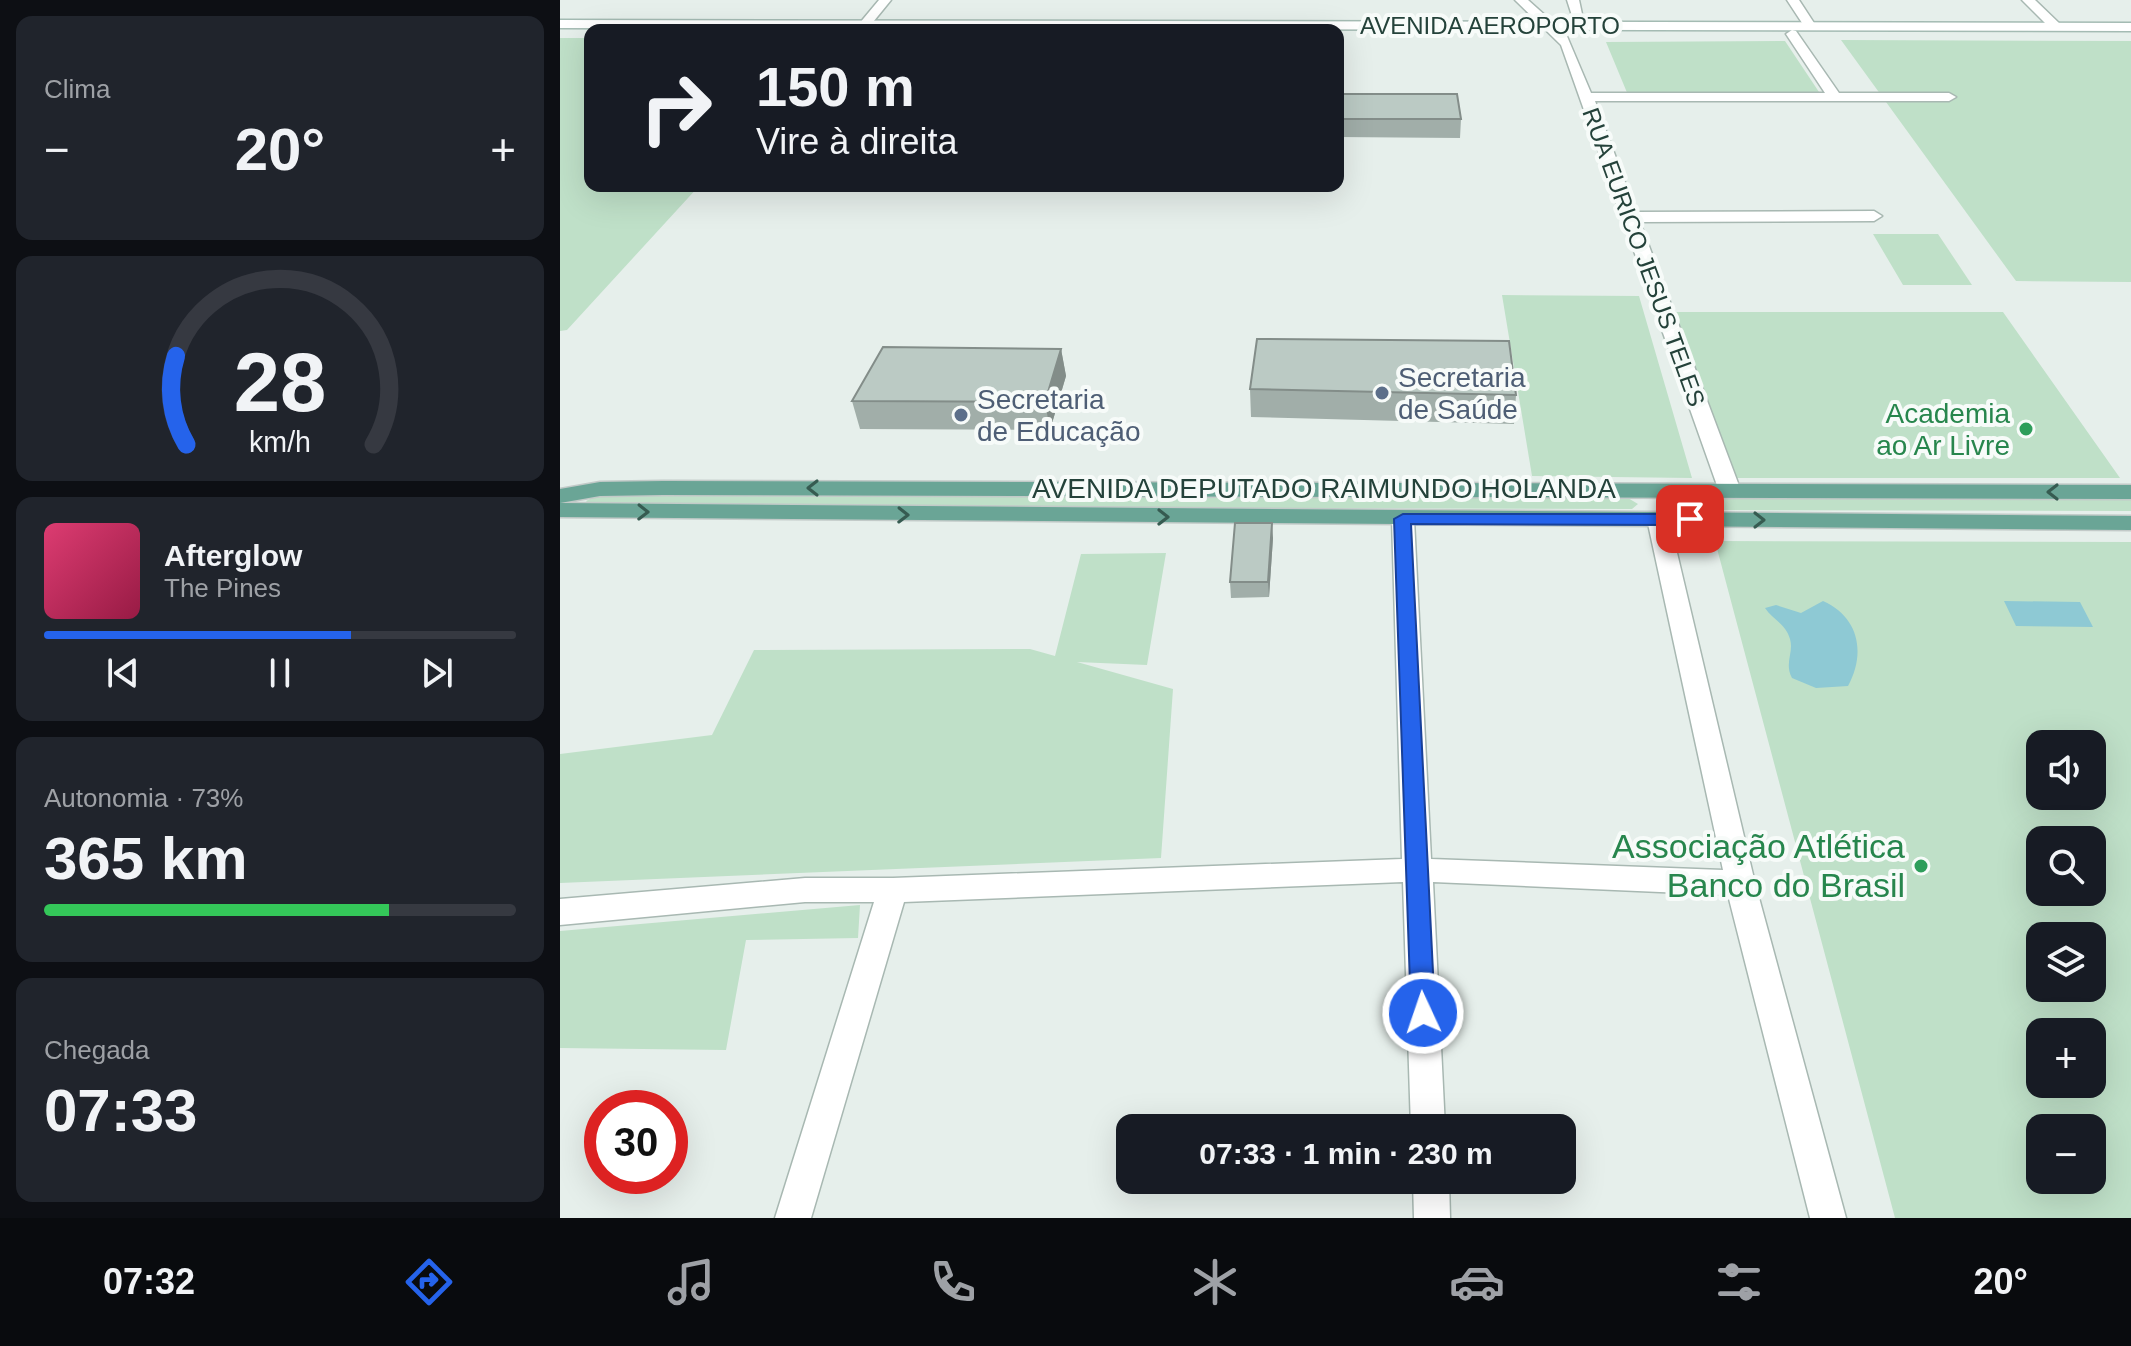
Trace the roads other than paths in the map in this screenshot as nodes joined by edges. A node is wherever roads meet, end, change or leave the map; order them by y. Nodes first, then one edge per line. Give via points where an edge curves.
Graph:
1 (885, 0) edge
2 (1521, 0) edge
3 (1573, 0) edge
4 (1793, 0) edge
5 (2028, 0) edge
6 (560, 24) edge
7 (865, 24) joint
8 (1581, 25) junction
9 (1810, 26) junction
10 (2056, 27) junction
11 (2131, 27) edge
12 (1344, 28) edge
13 (1556, 30) junction
14 (560, 31) edge
15 (584, 31) edge
16 (1344, 33) edge
17 (1792, 34) junction
18 (2131, 35) edge
19 (1585, 97) junction
20 (1835, 97) junction
21 (1949, 97) dead end
22 (1874, 216) dead end
23 (1629, 217) junction
24 (1730, 491) junction
25 (2131, 492) edge
26 (565, 502) edge
27 (1403, 519) junction
28 (1658, 519) junction
29 (2131, 523) edge
30 (1417, 870) junction
31 (1740, 883) junction
32 (893, 890) junction
33 (560, 912) edge
34 (1427, 1114) edge
35 (1431, 1194) edge
36 (793, 1218) edge
37 (1432, 1218) edge
38 (1828, 1218) edge

1 - 7 street
2 - 13 street
3 - 8 street
4 - 9 street
5 - 10 street
6 - 7 street, AVENIDA AEROPORTO
8 - 9 street, AVENIDA AEROPORTO
8 - 13 street, AVENIDA AEROPORTO
9 - 10 street, AVENIDA AEROPORTO
10 - 11 street, AVENIDA AEROPORTO
12 - 13 street, AVENIDA AEROPORTO
13 - 16 street, AVENIDA AEROPORTO
13 - 17 street, AVENIDA AEROPORTO
13 - 19 street, RUA EURICO JESUS TELES
14 - 15 street
17 - 18 street, AVENIDA AEROPORTO
17 - 20 street
19 - 20 street
19 - 23 street, RUA EURICO JESUS TELES
20 - 21 street
22 - 23 street
23 - 24 street, RUA EURICO JESUS TELES
25 -> 24 main road, AVENIDA DEPUTADO RAIMUNDO HOLANDA
24 -> 26 main road, AVENIDA DEPUTADO RAIMUNDO HOLANDA via 651,488
26 -> 27 main road, AVENIDA DEPUTADO RAIMUNDO HOLANDA
27 - 28 main road, AVENIDA DEPUTADO RAIMUNDO HOLANDA
27 - 30 street
28 -> 29 main road, AVENIDA DEPUTADO RAIMUNDO HOLANDA
28 - 31 street
30 - 31 street
30 - 32 street
30 - 34 street
31 - 38 street
32 - 33 street via 805,890
32 - 36 street
35 - 37 street

